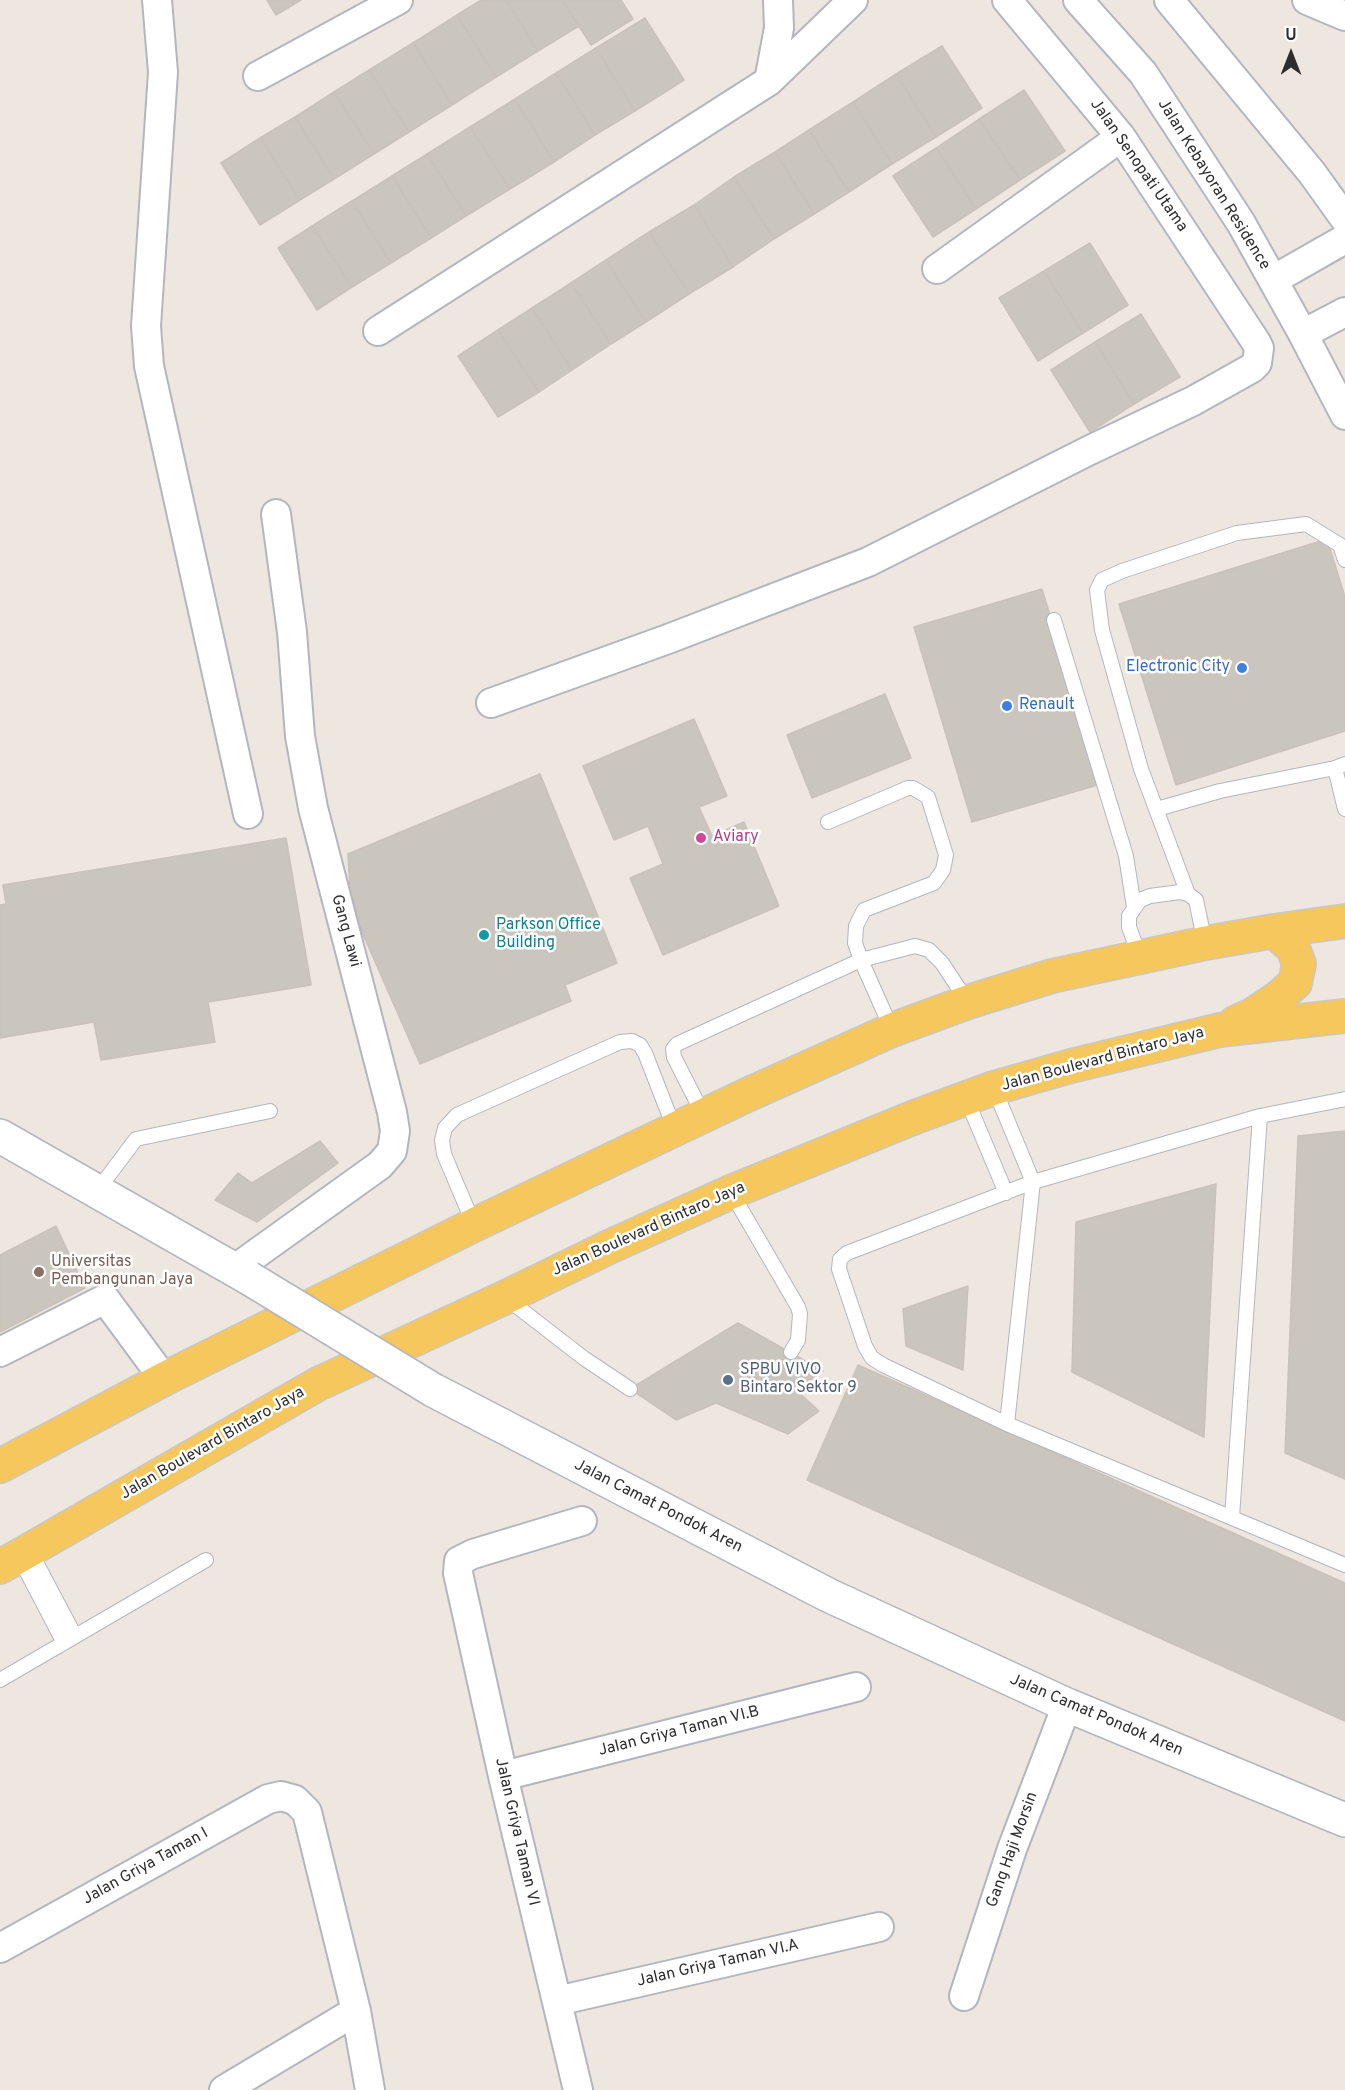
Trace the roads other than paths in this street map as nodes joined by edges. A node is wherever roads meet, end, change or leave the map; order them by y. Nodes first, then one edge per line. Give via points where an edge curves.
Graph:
1 (157, 0) edge
2 (398, 0) edge
3 (778, 0) edge
4 (853, 0) edge
5 (1007, 0) edge
6 (1078, 0) edge
7 (1169, 0) edge
8 (1307, 0) edge
9 (1345, 16) edge
10 (258, 76) dead end
11 (769, 81) junction
12 (1121, 137) junction
13 (1345, 219) edge
14 (1345, 239) edge
15 (937, 269) dead end
16 (1272, 280) junction
17 (1345, 312) edge
18 (378, 331) dead end
19 (1303, 334) junction
20 (1345, 415) edge
21 (276, 514) dead end
22 (1345, 560) edge
23 (1054, 620) dead end
24 (491, 703) dead end
25 (1340, 766) edge
26 (1157, 809) junction
27 (1345, 809) edge
28 (248, 814) dead end
29 (828, 822) dead end
30 (1188, 894) junction
31 (1134, 907) junction
32 (1345, 921) edge
33 (1274, 931) junction
34 (1206, 944) junction
35 (1140, 957) junction
36 (861, 960) junction
37 (968, 1002) junction
38 (1345, 1016) edge
39 (892, 1030) junction
40 (1220, 1030) junction
41 (980, 1093) junction
42 (1345, 1099) edge
43 (270, 1111) dead end
44 (704, 1116) junction
45 (1260, 1116) junction
46 (675, 1130) junction
47 (0, 1136) edge
48 (1033, 1182) junction
49 (97, 1191) junction
50 (731, 1192) junction
51 (1006, 1193) junction
52 (474, 1225) junction
53 (242, 1273) junction
54 (506, 1297) junction
55 (0, 1352) edge
56 (791, 1352) dead end
57 (164, 1379) junction
58 (630, 1389) dead end
59 (1007, 1424) junction
60 (0, 1466) edge
61 (1232, 1517) junction
62 (582, 1521) dead end
63 (16, 1557) edge
64 (206, 1560) dead end
65 (1345, 1565) edge
66 (69, 1639) junction
67 (0, 1680) edge
68 (856, 1687) dead end
69 (1067, 1706) junction
70 (502, 1776) junction
71 (1345, 1820) edge
72 (879, 1927) dead end
73 (0, 1948) edge
74 (964, 1996) dead end
75 (557, 2001) junction
76 (356, 2011) junction
77 (224, 2090) edge
78 (370, 2090) edge
79 (578, 2090) edge

1 - 28 street via 163,72 146,327 149,366
2 - 10 street
3 - 11 street via 779,28
4 - 11 street
5 - 12 street, Jalan Senopati Utama
6 - 16 street, Jalan Kebayoran Residence via 1143,73 1241,224
7 - 13 street via 1312,173
8 - 9 street
11 - 18 street
12 - 15 street
12 - 24 street, Jalan Senopati Utama via 1256,342 1257,363 1252,368 868,562
14 - 16 street
16 - 19 street, Jalan Kebayoran Residence
17 - 19 street
19 - 20 street, Jalan Kebayoran Residence
21 - 53 street, Gang Lawi via 292,632 300,736 313,808 395,1131 392,1151 380,1165
22 - 26 lane via 1340,545 1306,524 1237,533 1102,580 1097,601 1102,630
23 - 31 lane via 1126,856
25 - 26 lane via 1220,791
25 - 27 lane
26 - 30 lane
29 - 36 lane via 913,788 928,797 946,855 943,870 934,883 864,910 854,933
30 - 31 lane via 1150,896
30 - 34 lane via 1196,900
31 - 35 lane via 1129,927
32 - 33 main road
33 - 34 main road
33 - 40 main road via 1293,948 1299,964 1295,983 1254,1014
34 - 35 main road
35 - 37 main road via 1052,976
36 - 37 lane via 915,946 929,950
36 - 39 lane
36 - 44 lane via 677,1044 674,1057
37 - 39 main road
38 - 40 main road, Jalan Boulevard Bintaro Jaya
39 - 44 main road
40 - 41 main road, Jalan Boulevard Bintaro Jaya
41 - 48 lane
41 - 50 main road, Jalan Boulevard Bintaro Jaya
41 - 51 lane
42 - 45 lane
43 - 49 lane via 136,1139
44 - 46 main road
45 - 48 lane
45 - 61 lane
46 - 52 main road
46 - 52 lane via 645,1053 632,1041 620,1042 456,1115 445,1128 444,1154
47 - 49 main road, Jalan Camat Pondok Aren
48 - 51 lane
48 - 59 lane
49 - 53 main road, Jalan Camat Pondok Aren
50 - 54 main road, Jalan Boulevard Bintaro Jaya
50 - 56 lane via 798,1307 798,1340
51 - 59 lane via 847,1252 840,1259 839,1269 872,1358
52 - 57 main road
53 - 69 main road, Jalan Camat Pondok Aren, bridge via 433,1390 828,1595
54 - 58 lane
54 - 63 main road, Jalan Boulevard Bintaro Jaya via 318,1384
55 - 57 street via 105,1299
57 - 60 main road
59 - 61 lane
61 - 65 lane
62 - 70 street, Jalan Griya Taman VI via 459,1561 458,1573
63 - 66 lane
64 - 66 lane
66 - 67 lane
68 - 70 street, Jalan Griya Taman VI.B
69 - 71 main road, Jalan Camat Pondok Aren
69 - 74 street, Gang Haji Morsin via 1012,1849
70 - 75 street, Jalan Griya Taman VI
72 - 75 street, Jalan Griya Taman VI.A
73 - 76 street, Jalan Griya Taman I via 268,1798 281,1796 295,1800 307,1812
75 - 79 street, Jalan Griya Taman VI
76 - 77 street
76 - 78 street

